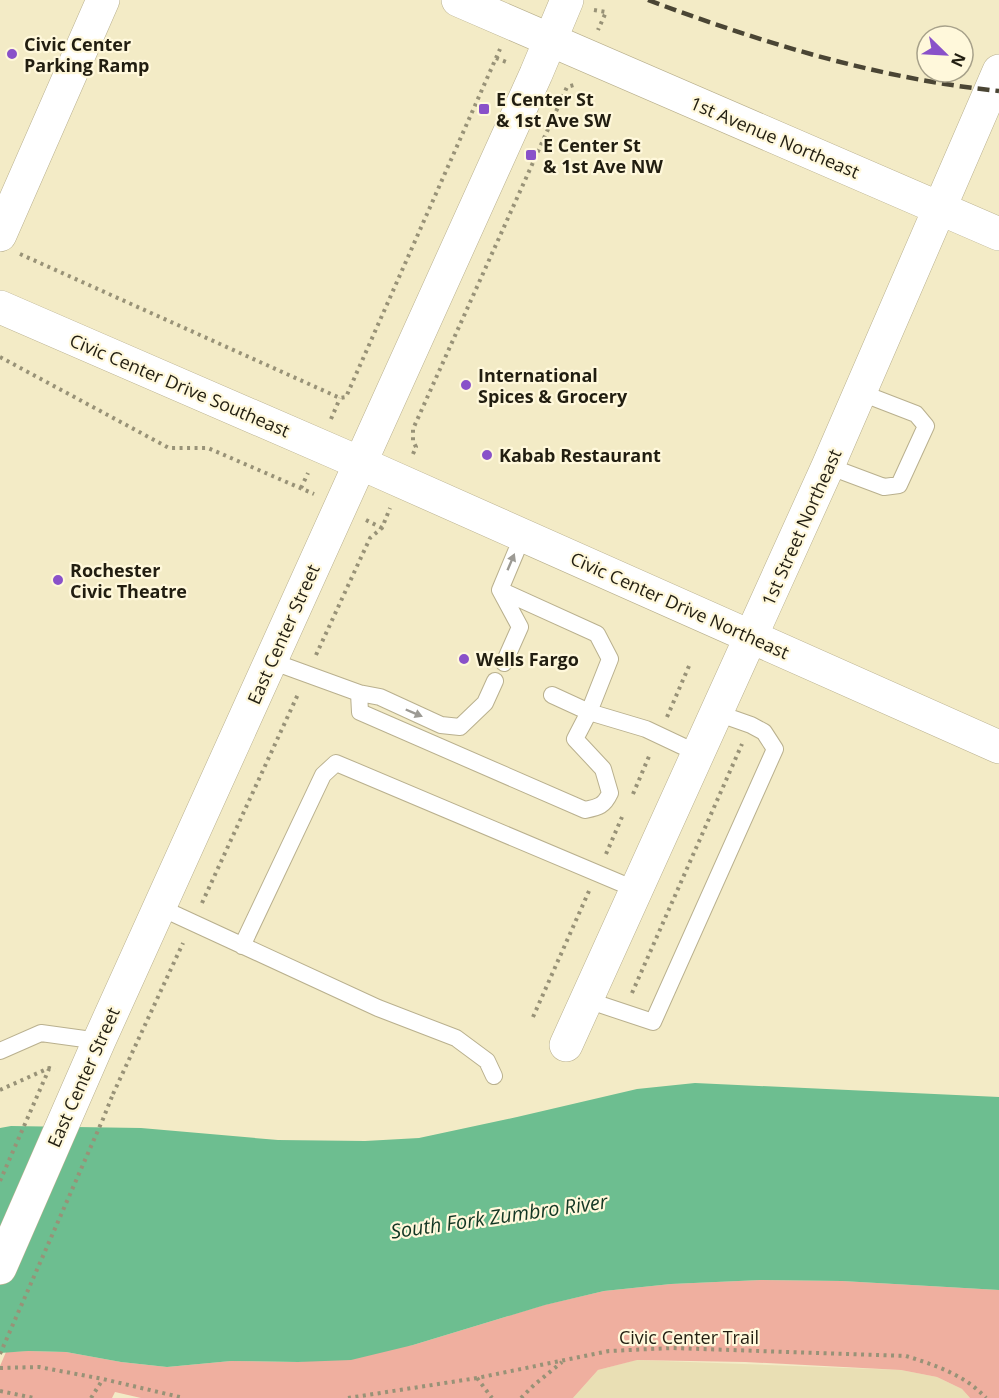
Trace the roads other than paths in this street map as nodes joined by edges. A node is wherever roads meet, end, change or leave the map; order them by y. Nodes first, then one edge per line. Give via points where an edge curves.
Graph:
1 (103, 0) edge
2 (458, 0) edge
3 (567, 0) edge
4 (550, 40) junction
5 (999, 71) edge
6 (940, 208) junction
7 (999, 234) edge
8 (0, 235) edge
9 (0, 307) edge
10 (859, 392) junction
11 (360, 463) junction
12 (828, 466) junction
13 (523, 535) junction
14 (500, 590) junction
15 (752, 637) junction
16 (271, 661) junction
17 (504, 663) dead end
18 (495, 681) dead end
19 (359, 693) junction
20 (552, 695) dead end
21 (590, 712) junction
22 (717, 713) junction
23 (999, 747) edge
24 (699, 754) junction
25 (637, 890) junction
26 (159, 907) junction
27 (242, 946) junction
28 (586, 1000) junction
29 (99, 1041) junction
30 (566, 1045) dead end
31 (0, 1051) edge
32 (494, 1076) dead end
33 (0, 1268) edge

1 - 8 street
2 - 4 street, 1st Avenue Northeast
3 - 4 street, East Center Street
4 - 6 street, 1st Avenue Northeast
4 - 11 street, East Center Street
5 - 6 street, 1st Street Northeast
6 - 7 street, 1st Avenue Northeast
6 - 10 street, 1st Street Northeast
9 - 11 street, Civic Center Drive Southeast
10 - 12 street, 1st Street Northeast
10 - 12 lane via 916,414 926,426 899,485 884,488
11 - 13 street, Civic Center Drive Northeast
11 - 16 street, East Center Street
12 - 15 street, 1st Street Northeast
14 -> 13 lane
13 - 15 street, Civic Center Drive Northeast
14 - 17 lane via 520,627
14 - 21 lane via 597,634 610,659
15 - 22 street, 1st Street Northeast
15 - 23 street, Civic Center Drive Northeast
16 - 19 lane
16 - 26 street, East Center Street
19 -> 18 lane via 441,725 460,727 485,703
19 - 21 lane via 360,712 585,810 605,803 610,793 603,769 575,739
20 - 21 lane
21 - 24 lane via 646,729
22 - 24 street, 1st Street Northeast
22 - 28 lane via 764,732 775,748 653,1022
24 - 25 street, 1st Street Northeast
25 - 27 lane via 336,763 323,775
25 - 28 street, 1st Street Northeast
26 - 27 lane
26 - 29 street, East Center Street
27 - 32 lane via 378,1008 456,1038 487,1061
28 - 30 street, 1st Street Northeast
29 - 31 lane via 41,1033
29 - 33 street, East Center Street

